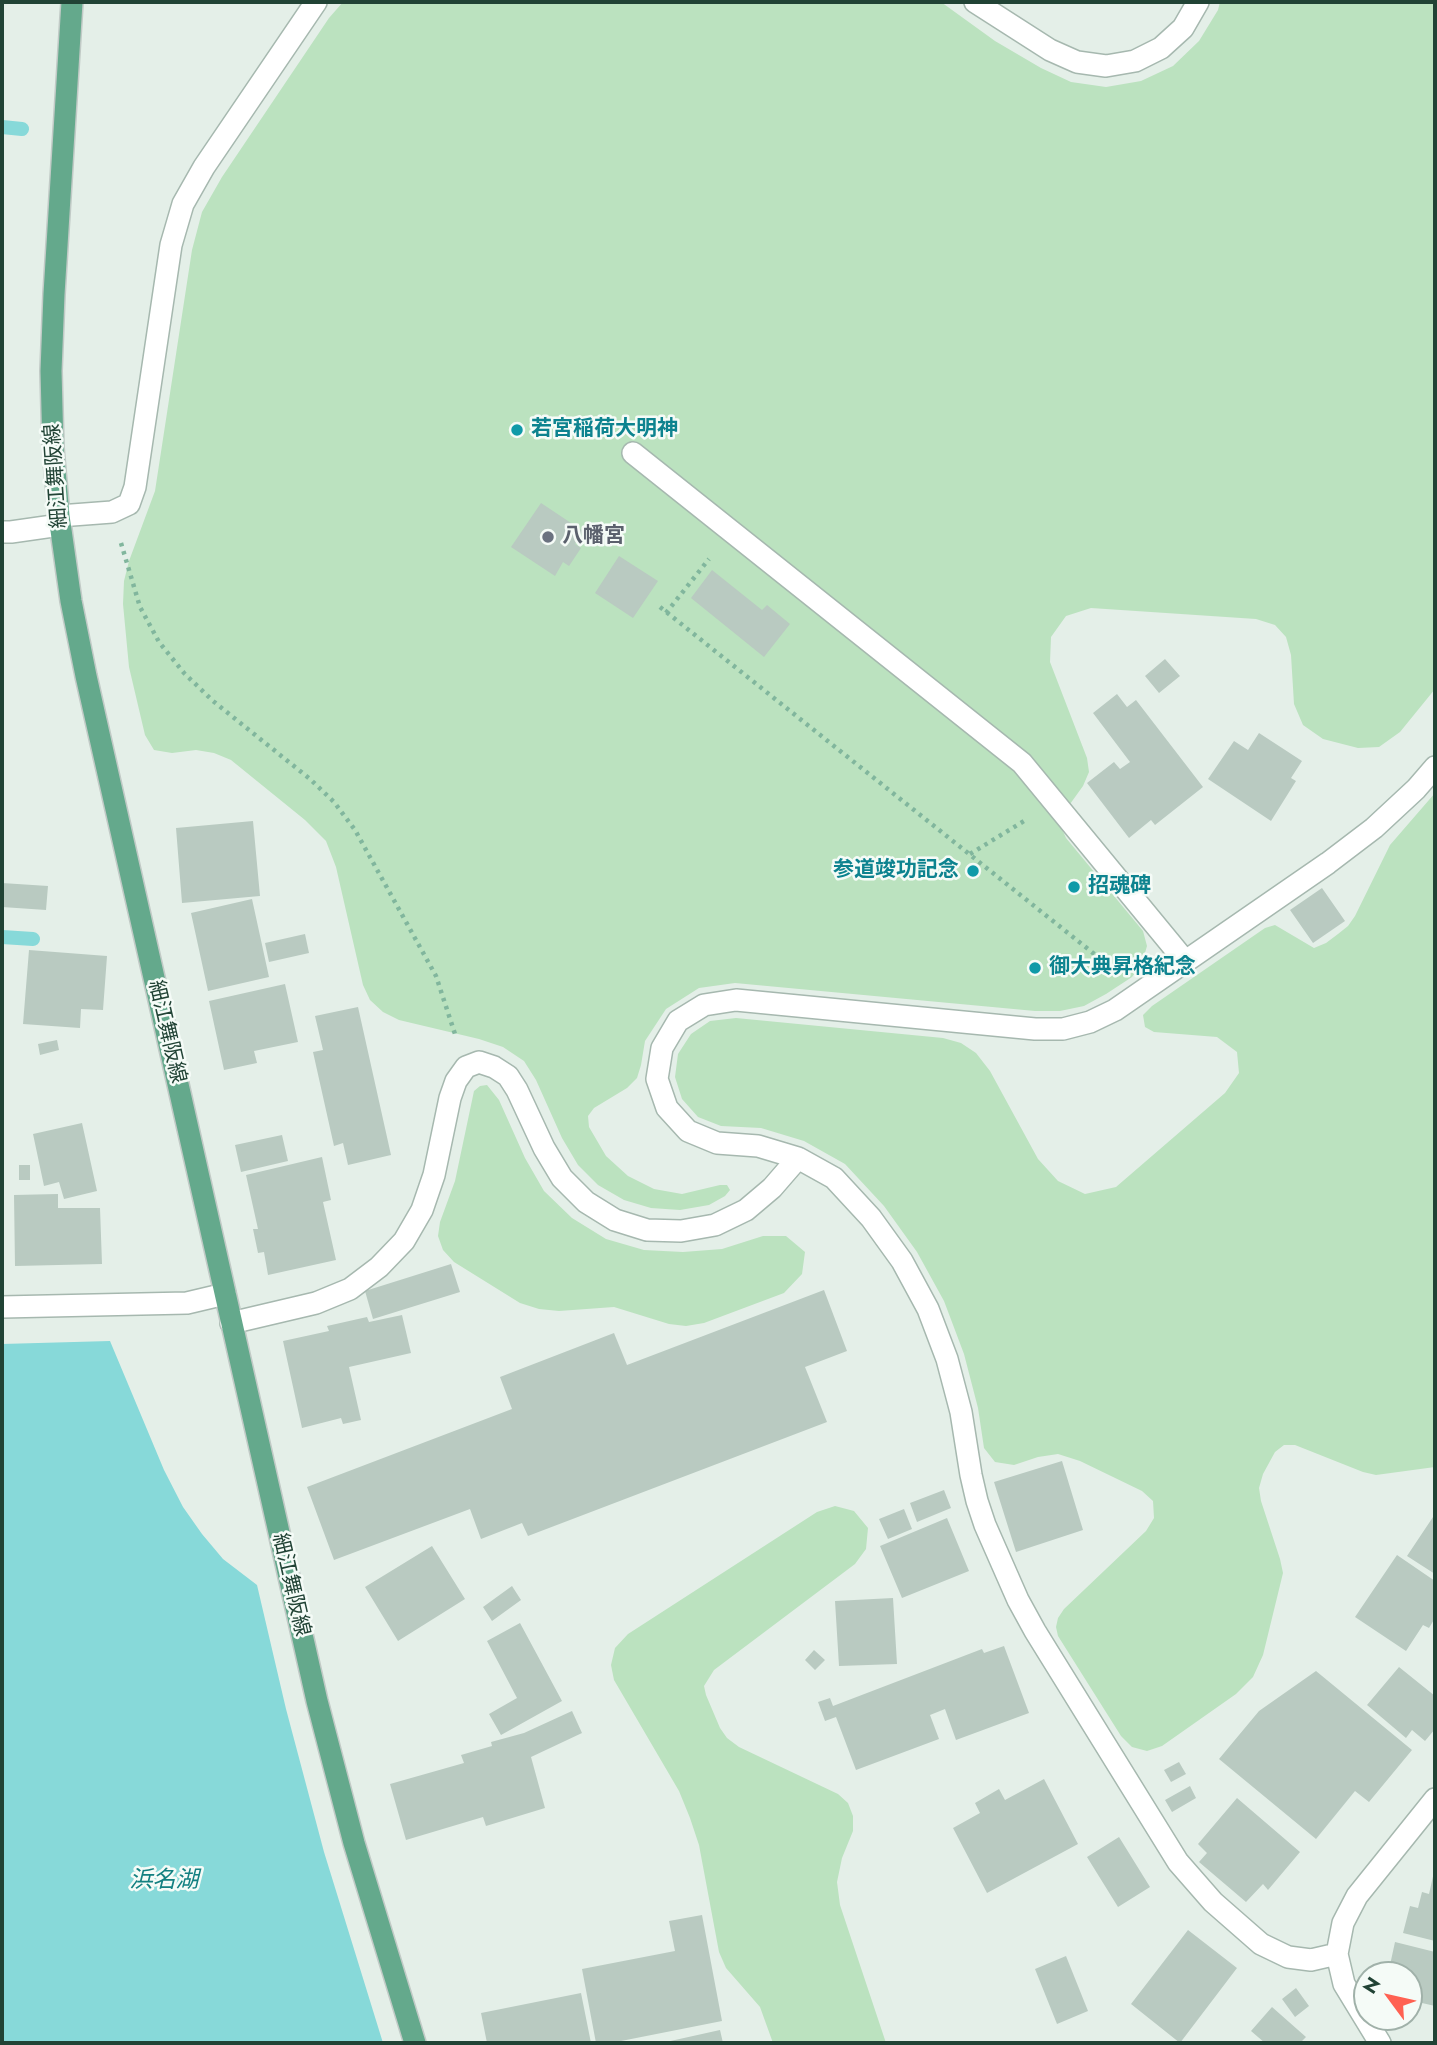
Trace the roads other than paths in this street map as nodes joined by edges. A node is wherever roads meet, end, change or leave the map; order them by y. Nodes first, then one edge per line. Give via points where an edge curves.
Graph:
1 (72, 2) edge
2 (316, 2) edge
3 (975, 2) edge
4 (1198, 2) edge
5 (633, 453) dead end
6 (59, 521) junction
7 (2, 532) edge
8 (1435, 767) edge
9 (1185, 961) junction
10 (798, 1158) junction
11 (225, 1294) junction
12 (2, 1307) edge
13 (231, 1323) junction
14 (1435, 1799) edge
15 (1337, 1954) junction
16 (415, 2043) edge
17 (1380, 2043) edge

1 - 6 main road, 細江舞阪線 via 51,371
2 - 6 street via 183,204 171,245 129,504 112,512
3 - 4 street via 1050,50 1077,62 1106,65 1135,61 1161,48 1183,28
5 - 9 street via 1022,763
6 - 7 street
6 - 11 main road, 細江舞阪線 via 86,676
8 - 9 street via 1374,828
9 - 10 street via 1115,1010 1063,1029 736,1000 705,1004 678,1021 662,1048 657,1079 667,1108 688,1131 717,1143 758,1146
10 - 13 street via 772,1188 726,1220 681,1231 647,1230 615,1220 586,1202 562,1178 508,1076 480,1062 466,1067 456,1081 434,1175 422,1210 404,1241 350,1289 316,1303
10 - 15 street via 834,1178 870,1218 902,1261 928,1309 961,1412 976,1501 1018,1600 1178,1862 1213,1902 1261,1944 1288,1958 1311,1960
11 - 12 street via 187,1303
11 - 13 main road, 細江舞阪線
13 - 16 main road, 細江舞阪線 via 317,1701 354,1843
14 - 15 street via 1357,1896 1343,1923
15 - 17 street via 1344,1984

